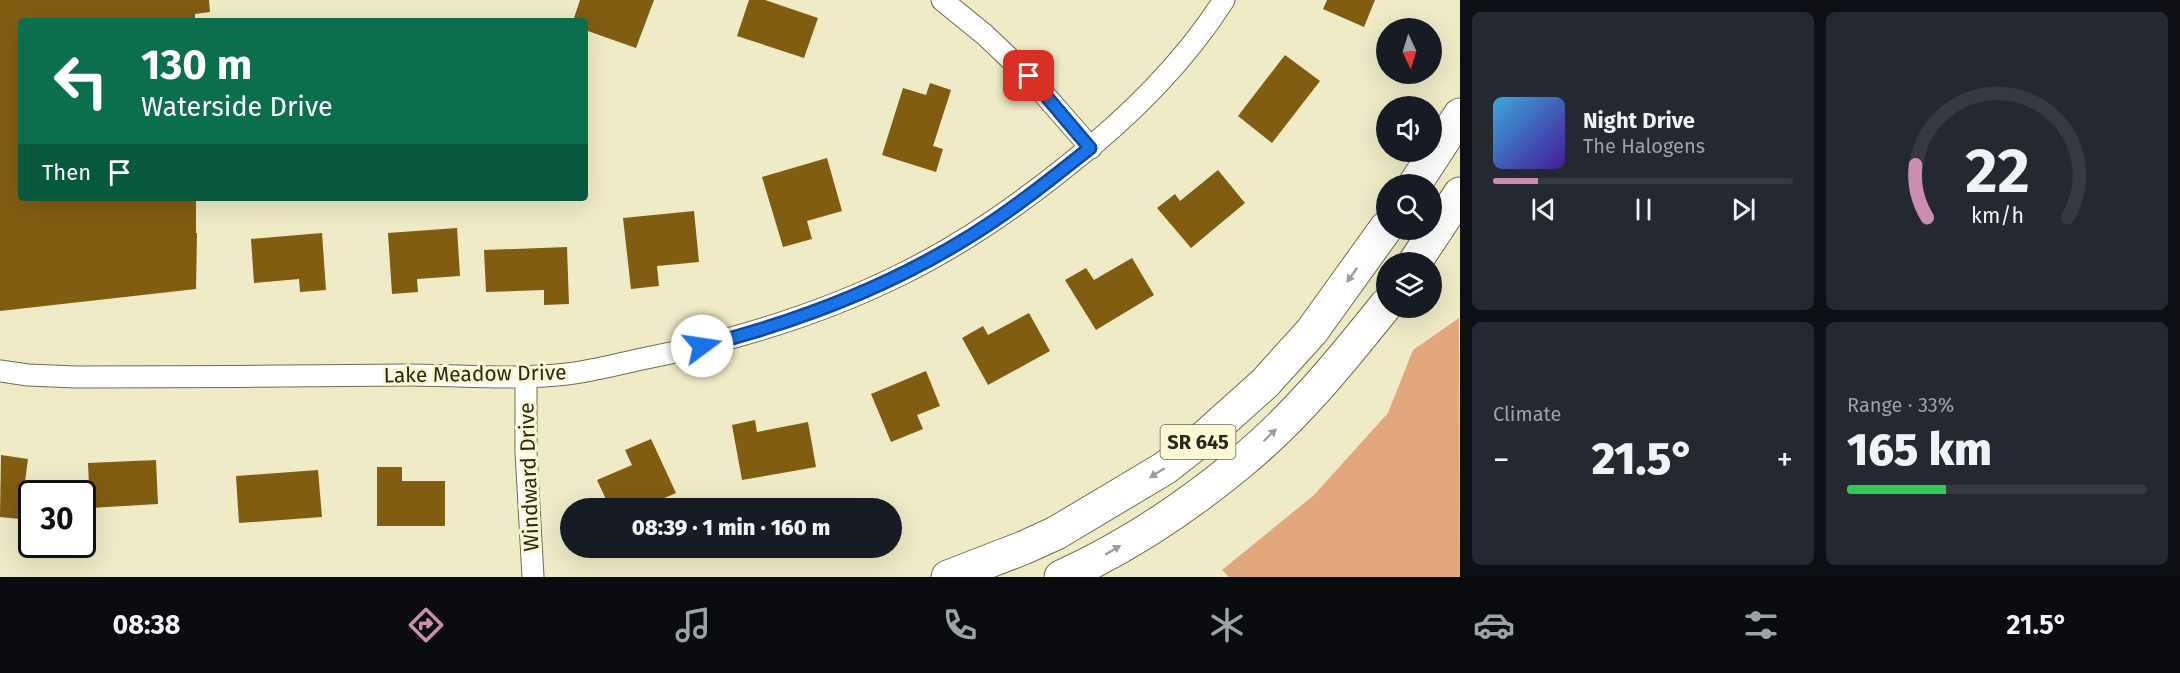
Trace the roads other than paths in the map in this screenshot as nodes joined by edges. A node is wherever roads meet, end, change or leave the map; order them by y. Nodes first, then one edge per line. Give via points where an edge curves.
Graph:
1 (942, 0) edge
2 (1224, 0) edge
3 (1460, 115) edge
4 (1090, 148) junction
5 (1422, 174) edge
6 (1449, 211) edge
7 (1377, 240) edge
8 (1422, 252) edge
9 (1376, 318) edge
10 (0, 371) edge
11 (526, 378) junction
12 (533, 577) edge
13 (948, 577) edge
14 (1061, 577) edge

1 - 4 street via 1029,76
2 - 4 street, Lake Meadow Drive via 1182,58
3 - 5 main road
4 - 11 street, Lake Meadow Drive via 1029,197 971,235 853,297 794,320 690,349 571,374
6 - 8 main road
7 -> 13 main road, SR 645 via 1312,331 1265,383 1165,468 1056,533
14 -> 9 main road, SR 645 via 1138,535 1242,462 1305,401
10 - 11 street, Lake Meadow Drive via 76,377
11 - 12 street, Windward Drive

